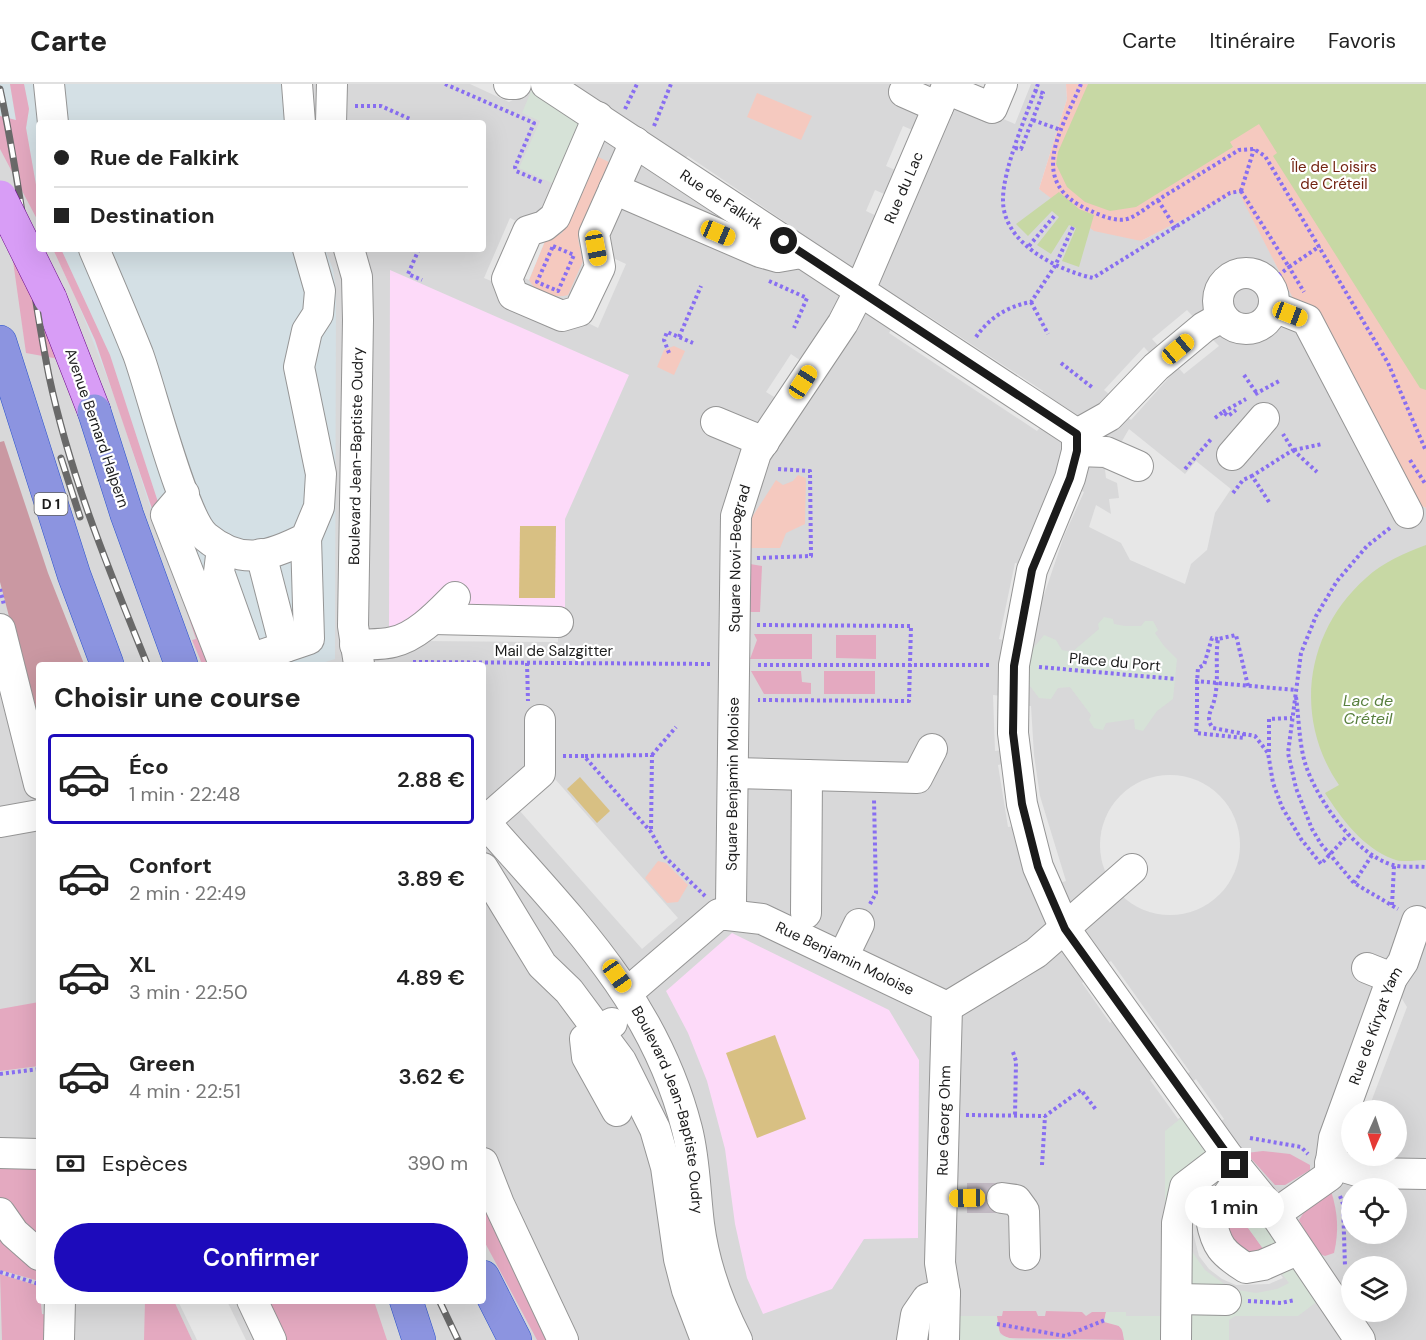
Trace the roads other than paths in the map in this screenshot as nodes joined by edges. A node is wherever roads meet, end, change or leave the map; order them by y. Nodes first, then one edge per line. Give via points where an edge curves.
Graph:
1 (49, 84) edge
2 (297, 84) edge
3 (332, 84) edge
4 (509, 84) edge
5 (516, 84) edge
6 (546, 84) edge
7 (1002, 84) edge
8 (900, 100) dead end
9 (941, 101) edge
10 (343, 114) edge
11 (611, 114) junction
12 (53, 120) edge
13 (300, 120) edge
14 (643, 137) junction
15 (614, 189) junction
16 (0, 197) edge
17 (95, 252) edge
18 (309, 252) edge
19 (350, 252) edge
20 (801, 253) junction
21 (859, 292) junction
22 (1274, 307) junction
23 (1222, 317) junction
24 (0, 342) edge
25 (94, 411) joint
26 (1264, 418) dead end
27 (716, 422) dead end
28 (1077, 443) junction
29 (757, 454) junction
30 (1242, 465) road end
31 (1138, 466) dead end
32 (189, 506) junction
33 (1408, 513) road end
34 (306, 538) junction
35 (222, 548) junction
36 (261, 554) junction
37 (455, 597) dead end
38 (433, 619) junction
39 (558, 622) dead end
40 (0, 629) edge
41 (285, 647) junction
42 (357, 655) edge
43 (106, 662) edge
44 (180, 662) edge
45 (223, 662) edge
46 (742, 665) joint
47 (540, 720) dead end
48 (933, 749) dead end
49 (36, 772) edge
50 (734, 773) junction
51 (807, 775) junction
52 (36, 816) edge
53 (486, 819) edge
54 (0, 822) edge
55 (486, 823) edge
56 (1132, 869) dead end
57 (486, 873) edge
58 (718, 900) road end
59 (806, 913) dead end
60 (1417, 921) road end
61 (859, 924) road end
62 (1065, 929) junction
63 (843, 957) junction
64 (1397, 969) edge
65 (632, 998) junction
66 (947, 1007) junction
67 (598, 1030) junction
68 (617, 1111) dead end
69 (0, 1153) edge
70 (36, 1154) edge
71 (1231, 1168) junction
72 (1327, 1170) junction
73 (486, 1171) edge
74 (1426, 1174) edge
75 (1002, 1198) tunnel mouth
76 (0, 1213) edge
77 (1275, 1214) junction
78 (1297, 1250) junction
79 (36, 1252) edge
80 (1025, 1255) dead end
81 (486, 1283) edge
82 (945, 1293) junction
83 (1177, 1299) junction
84 (1226, 1300) road end
85 (60, 1304) edge
86 (254, 1304) edge
87 (407, 1304) edge
88 (60, 1340) edge
89 (271, 1340) edge
90 (420, 1340) edge
91 (515, 1340) edge
92 (563, 1340) edge
93 (706, 1340) edge
94 (737, 1340) edge
95 (912, 1340) edge
96 (944, 1340) edge
97 (1176, 1340) edge
98 (1360, 1340) edge

1 - 12 street
2 - 13 street
3 - 10 street
4 - 5 street
6 - 11 street, Rue de Falkirk
7 - 9 street via 992,108
8 - 9 street
9 - 21 street, Rue du Lac
11 - 14 street, Rue de Falkirk
11 - 15 street via 555,217 528,231 507,279 513,295 562,316 579,311 600,267 594,234
14 - 15 street
14 - 20 street, Rue de Falkirk
15 - 20 street via 760,252 778,257
16 - 25 main road, Avenue Bernard Halpern, bridge via 50,298
17 - 32 street via 138,355
18 - 34 street via 320,291 318,314 307,331 299,367 321,474 319,507
19 - 42 street, Boulevard Jean-Baptiste Oudry via 357,277 358,320
20 - 21 street, Rue de Falkirk
21 - 28 street, Rue de Falkirk
21 - 29 street, Rue du Lac
22 - 23 street via 1260,326 1251,329 1234,327
22 - 23 street via 1269,283 1240,265 1220,288 1217,300
22 - 33 street via 1307,320
23 - 28 street via 1156,367
24 - 43 highway, D 1 via 74,575
25 - 44 highway, Avenue Bernard Halpern
26 - 30 street
27 - 29 street
28 - 31 street
28 - 62 street via 1070,478 1032,570 1014,666 1013,733 1022,804 1038,867
29 - 46 street, Square Novi-Beograd via 736,516 735,625
32 - 35 street via 204,536
32 - 45 street via 166,515
34 - 36 street via 279,552
34 - 41 street via 309,639
35 - 36 street via 235,556
35 - 41 street via 219,572 250,659
36 - 41 street
37 - 38 street
38 - 39 street
38 - 42 street via 394,642
40 - 49 street
46 - 50 street, Square Benjamin Moloise via 735,700
47 - 53 street via 540,773
48 - 51 street via 917,778
50 - 51 street
50 - 58 street, Square Benjamin Moloise
51 - 59 street
52 - 54 street
55 - 65 street, Boulevard Jean-Baptiste Oudry via 606,961
56 - 62 street
57 - 67 street via 542,965 569,991
60 - 64 street, Rue de Kiryat Yam
61 - 63 street
62 - 66 street via 1036,953
62 - 71 street
63 - 65 street, Rue Benjamin Moloise via 762,919 719,914
63 - 66 street, Rue Benjamin Moloise
64 - 72 street, Rue de Kiryat Yam via 1334,1138
65 - 67 street, Rue Benjamin Moloise via 620,1019
65 - 94 street, Boulevard Jean-Baptiste Oudry via 678,1098 689,1139 704,1251
66 - 82 street, Rue Georg Ohm via 954,1198 940,1263
67 - 68 street via 585,1039 587,1057
67 - 93 street via 621,1061 655,1129 666,1167 679,1259
69 - 70 street
71 - 77 street
71 - 78 street via 1211,1219 1215,1242 1246,1268
71 - 83 street via 1185,1187 1177,1223
72 - 74 street
72 - 77 street, Rue de Kiryat Yam via 1329,1176
73 - 92 street
75 - 80 street via 1016,1200 1024,1211
76 - 79 street via 14,1233
77 - 78 street
78 - 98 street
81 - 91 highway
82 - 95 street via 927,1299 916,1316
82 - 96 street, Rue Georg Ohm
83 - 84 street
83 - 97 street
85 - 88 street
86 - 89 street
87 - 90 highway

